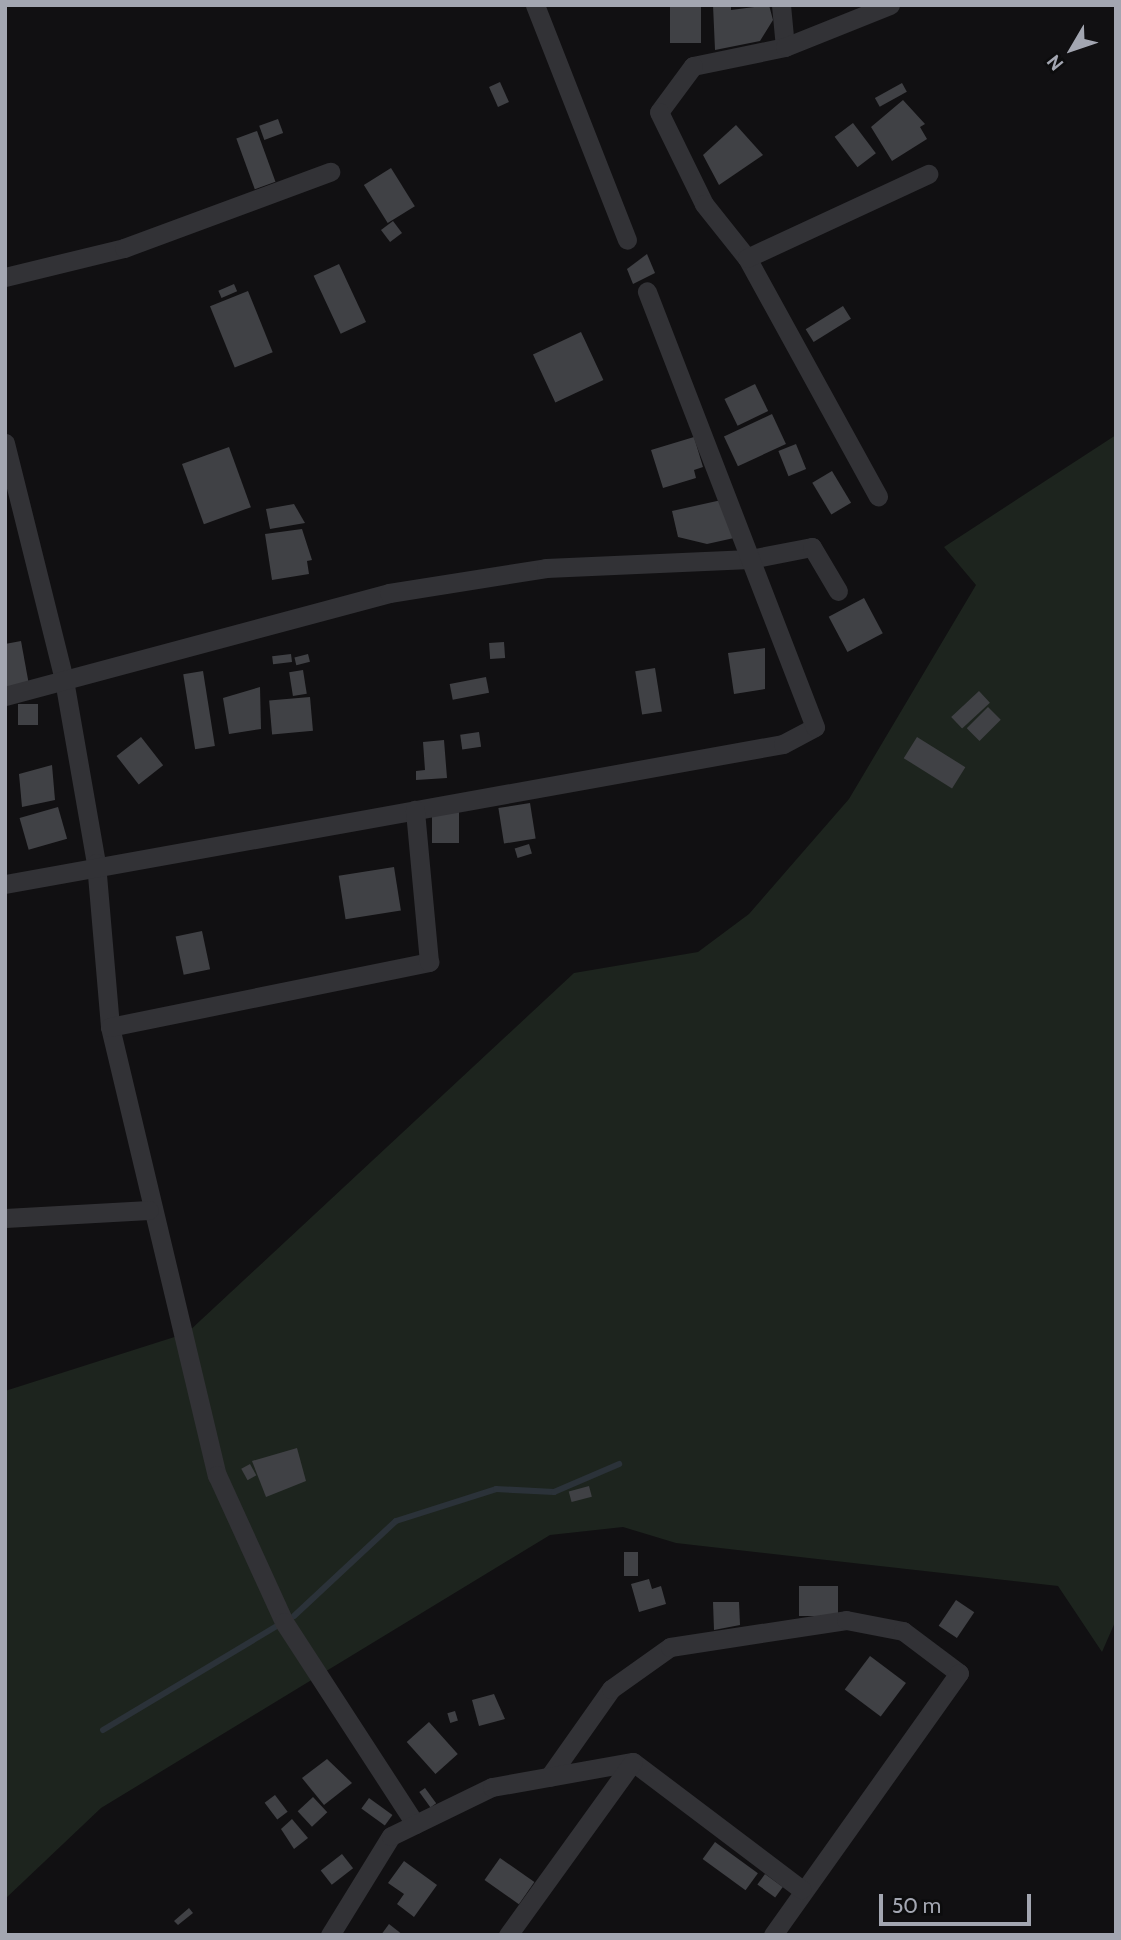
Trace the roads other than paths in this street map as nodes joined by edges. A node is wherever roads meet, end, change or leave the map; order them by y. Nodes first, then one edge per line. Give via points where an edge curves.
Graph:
1 (535, 5) edge
2 (781, 5) edge
3 (890, 5) edge
4 (785, 47) junction
5 (330, 172) dead end
6 (928, 174) dead end
7 (627, 240) dead end
8 (747, 258) junction
9 (5, 277) edge
10 (647, 292) dead end
11 (5, 443) edge
12 (878, 496) dead end
13 (14, 533) edge
14 (750, 559) junction
15 (838, 591) dead end
16 (64, 680) junction
17 (5, 696) edge
18 (415, 810) junction
19 (96, 863) junction
20 (5, 884) edge
21 (110, 1027) junction
22 (149, 1210) junction
23 (5, 1218) edge
24 (633, 1762) junction
25 (550, 1777) junction
26 (415, 1824) junction
27 (801, 1889) junction
28 (330, 1935) edge
29 (509, 1935) edge
30 (773, 1935) edge

1 - 7 street
2 - 4 street
3 - 4 street
4 - 8 street via 693,66 659,113 704,204
5 - 9 street via 124,248
6 - 8 street
8 - 12 street
10 - 14 street
11 - 13 street
13 - 16 street
14 - 15 street via 813,547
14 - 16 street via 546,568 389,593
14 - 18 street via 815,727 783,744
16 - 17 street
16 - 19 street
18 - 19 street
18 - 21 street via 429,962
19 - 20 street
19 - 21 street
21 - 22 street
22 - 23 street
22 - 26 street via 217,1475 284,1622
24 - 25 street
24 - 27 street
24 - 29 street
25 - 26 street via 492,1787
25 - 27 street via 611,1689 670,1647 846,1620 902,1631 959,1673
26 - 28 street via 391,1836
27 - 30 street

